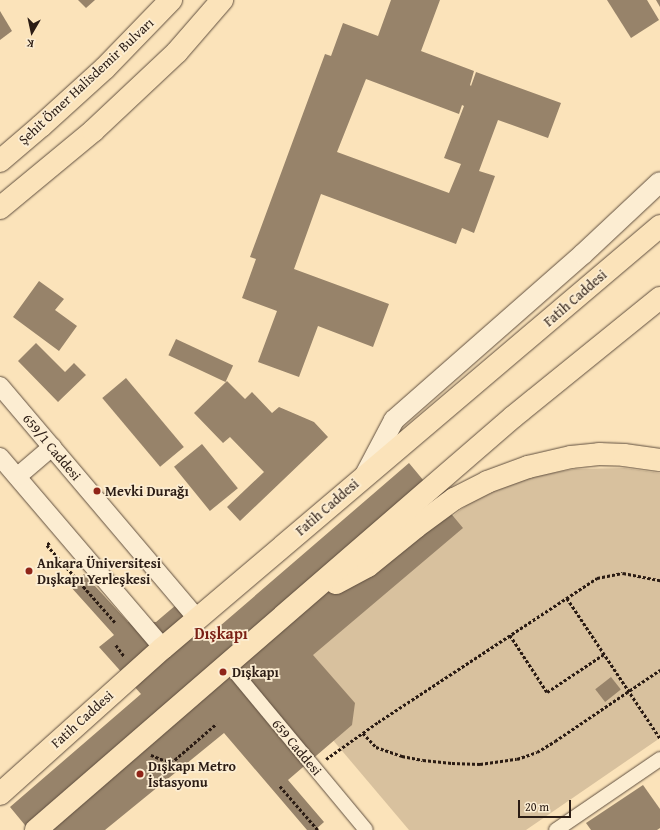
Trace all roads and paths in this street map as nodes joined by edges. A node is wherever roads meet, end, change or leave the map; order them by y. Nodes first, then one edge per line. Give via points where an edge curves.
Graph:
1 (171, 0) edge
2 (222, 0) edge
3 (0, 161) edge
4 (660, 182) edge
5 (0, 208) edge
6 (660, 226) edge
7 (660, 298) edge
8 (0, 386) edge
9 (52, 447) junction
10 (0, 457) edge
11 (660, 460) edge
12 (365, 475) junction
13 (18, 476) junction
14 (660, 580) edge
15 (82, 585) dead end
16 (566, 598) junction
17 (302, 601) junction
18 (197, 618) junction
19 (116, 623) dead end
20 (510, 635) junction
21 (163, 648) junction
22 (604, 654) junction
23 (229, 665) junction
24 (660, 670) edge
25 (629, 691) junction
26 (216, 724) dead end
27 (363, 733) junction
28 (660, 738) edge
29 (130, 748) junction
30 (660, 759) edge
31 (314, 767) junction
32 (280, 786) dead end
33 (0, 794) edge
34 (36, 830) edge
35 (318, 830) edge
36 (366, 830) edge
37 (556, 830) edge

1 - 3 main road, Şehit Ömer Halisdemir Bulvarı via 105,68
2 - 5 main road via 177,52 93,131
4 - 12 main road via 583,254 394,420
6 - 12 main road, Fatih Caddesi
7 - 17 main road via 513,417
8 - 9 street, 659/1 Caddesi
9 - 13 street
9 - 18 street, 659/1 Caddesi
10 - 13 street
11 - 17 main road via 599,454 571,457 528,467 487,482 454,499 368,566
12 - 18 main road, Fatih Caddesi
13 - 21 street
14 - 16 path via 623,573 597,578
15 - 19 path
16 - 20 path
16 - 22 path
17 - 23 main road
18 - 21 main road, Fatih Caddesi
20 - 22 path via 547,692
20 - 27 path
21 - 33 main road, Fatih Caddesi
22 - 25 path
23 - 29 main road
23 - 31 street, 659 Caddesi
24 - 25 path
25 - 27 path via 555,741 537,752 518,759 480,764 423,760 376,747
25 - 28 path
26 - 29 path via 170,763
27 - 31 path
29 - 34 main road
30 - 37 street
31 - 36 street, 659 Caddesi
32 - 35 path

